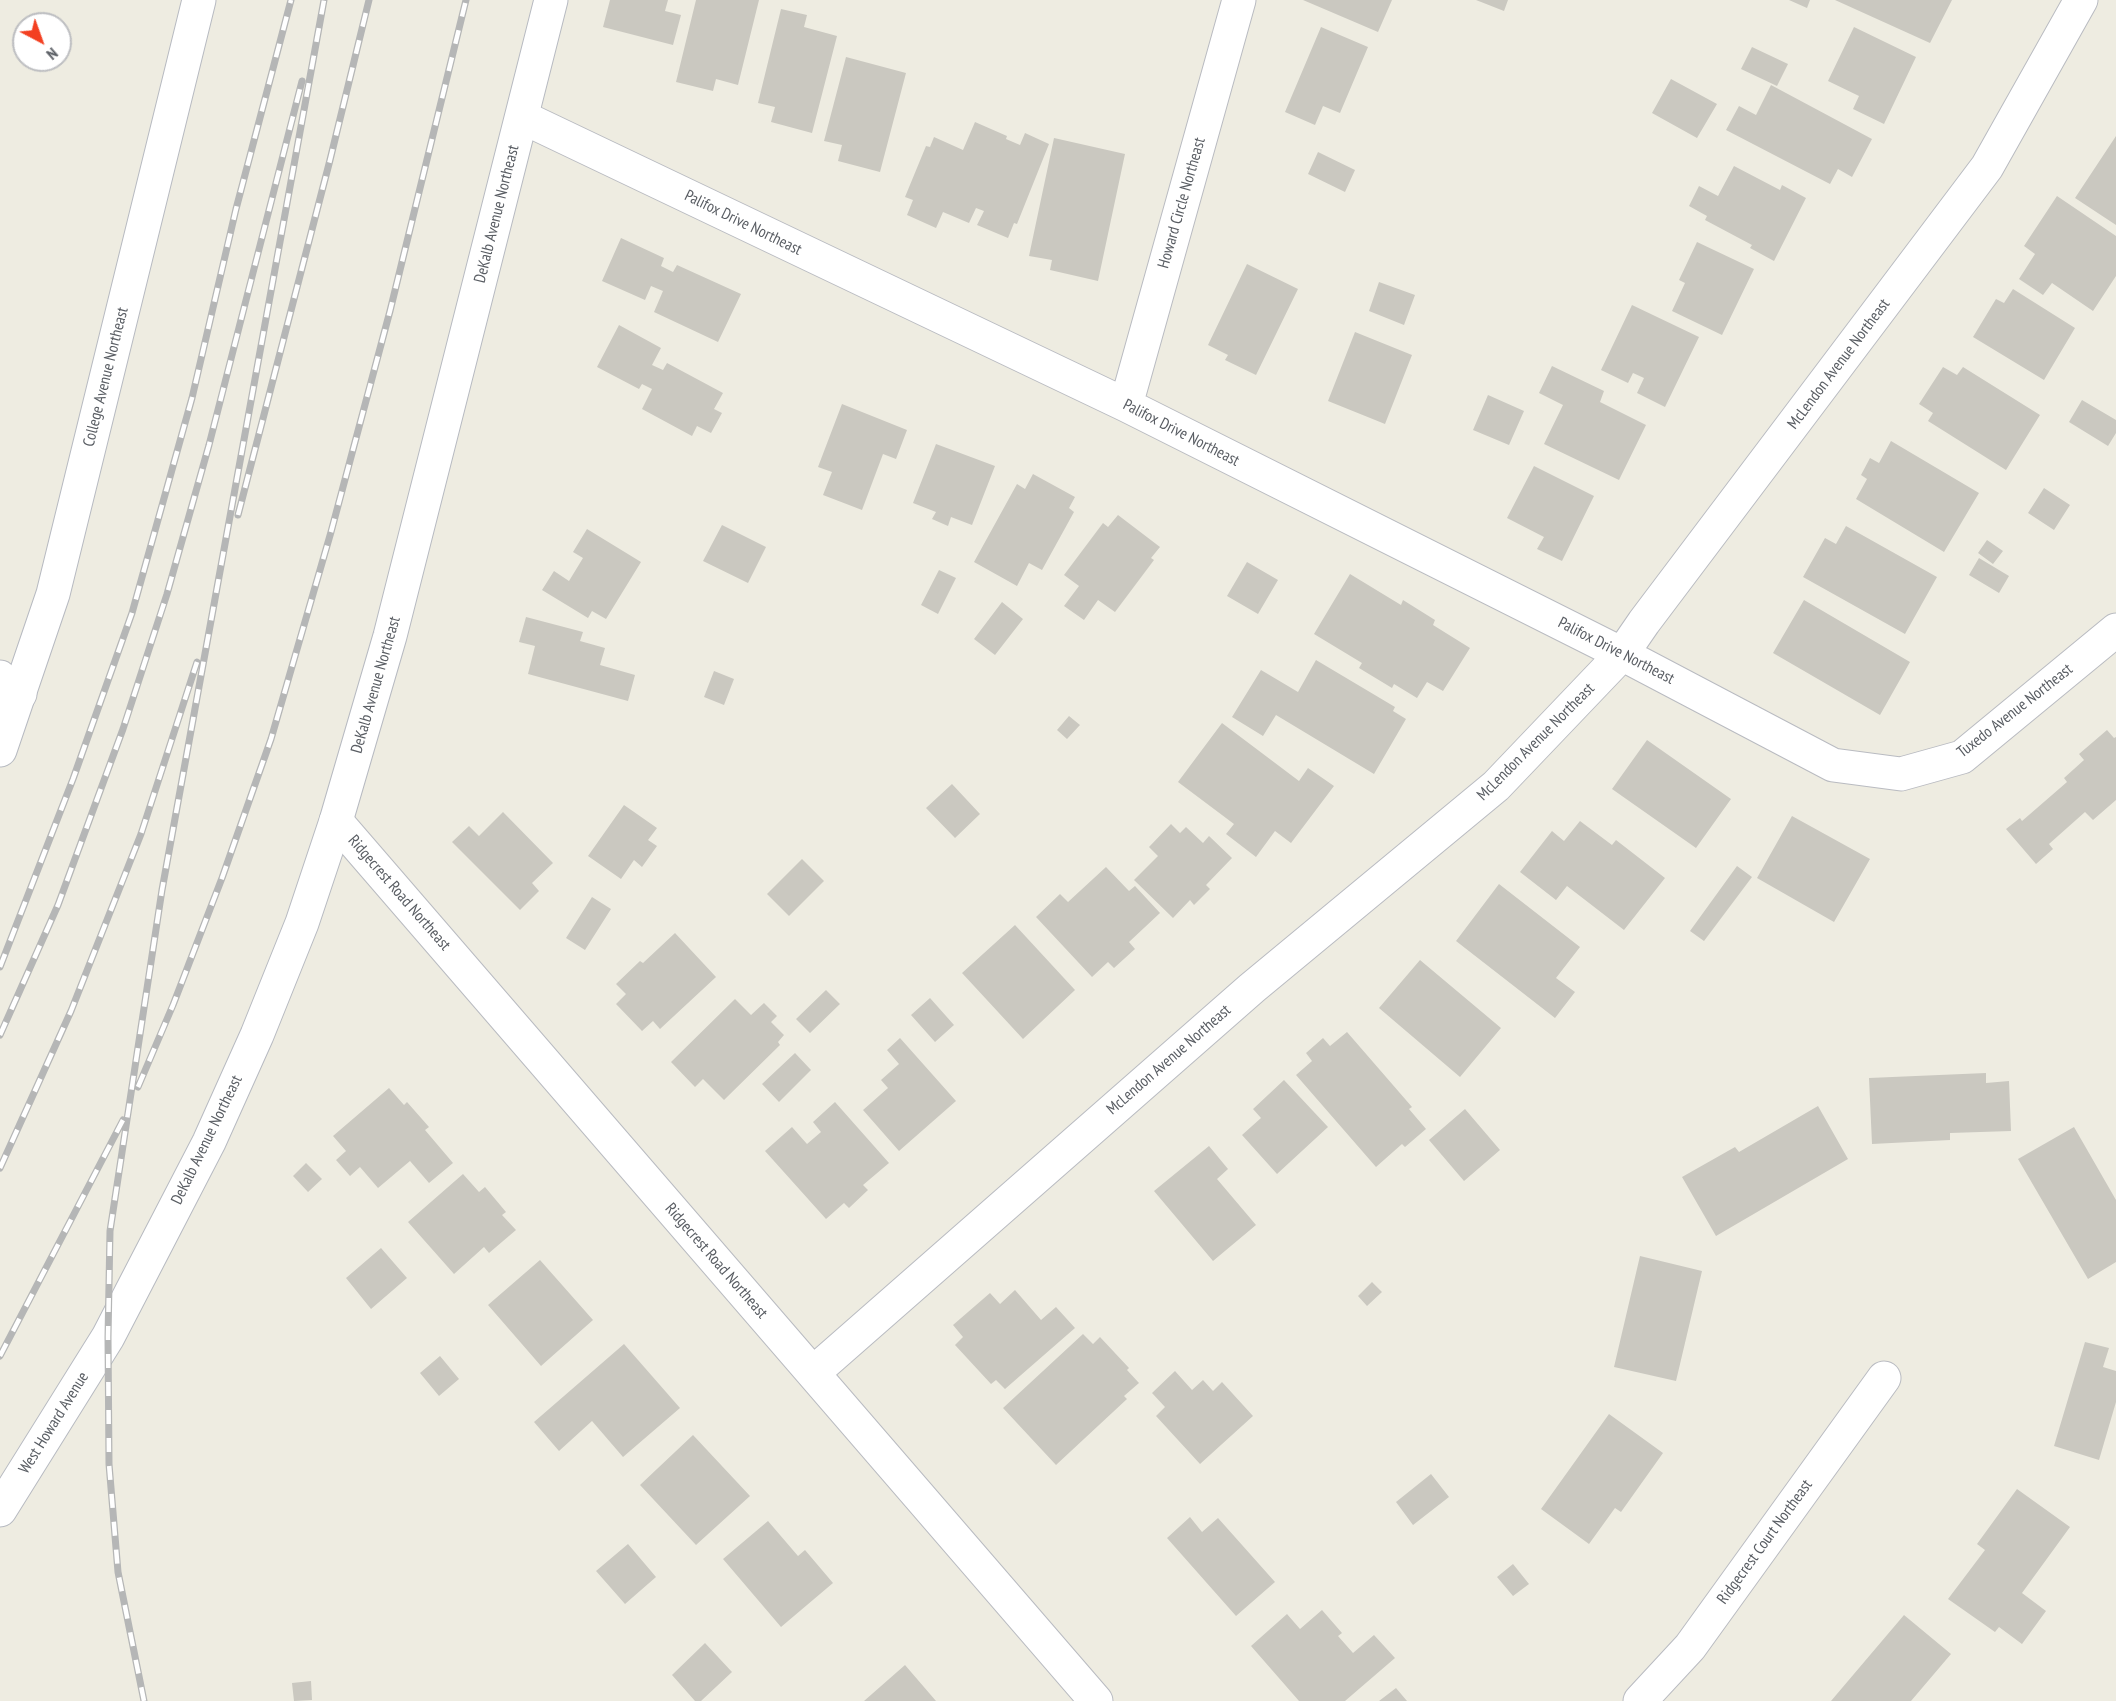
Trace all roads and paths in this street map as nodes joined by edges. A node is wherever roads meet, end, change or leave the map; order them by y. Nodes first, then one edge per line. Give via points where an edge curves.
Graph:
1 (199, 0) edge
2 (551, 0) edge
3 (1239, 0) edge
4 (2081, 0) edge
5 (522, 117) junction
6 (1126, 405) junction
7 (2116, 630) edge
8 (1622, 654) junction
9 (10, 686) edge
10 (0, 750) edge
11 (1833, 765) joint
12 (336, 821) junction
13 (108, 1337) joint
14 (813, 1373) junction
15 (1884, 1378) dead end
16 (0, 1510) edge
17 (1096, 1701) edge
18 (1640, 1701) edge

1 - 9 street, College Avenue Northeast via 53,594
2 - 5 street, DeKalb Avenue Northeast
3 - 6 street, Howard Circle Northeast
4 - 8 street, McLendon Avenue Northeast via 1987,167
5 - 6 street, Palifox Drive Northeast
5 - 12 street, DeKalb Avenue Northeast via 390,636
6 - 8 street, Palifox Drive Northeast
7 - 11 street, Tuxedo Avenue Northeast via 1962,757 1901,774
8 - 11 street, Palifox Drive Northeast
8 - 14 street, McLendon Avenue Northeast via 1496,786 1251,988
9 - 10 street, College Avenue Northeast
12 - 13 street, DeKalb Avenue Northeast via 302,923 257,1035 209,1142
12 - 14 street, Ridgecrest Road Northeast
13 - 16 street, West Howard Avenue
14 - 17 street, Ridgecrest Road Northeast
15 - 18 street, Ridgecrest Court Northeast via 1690,1647

